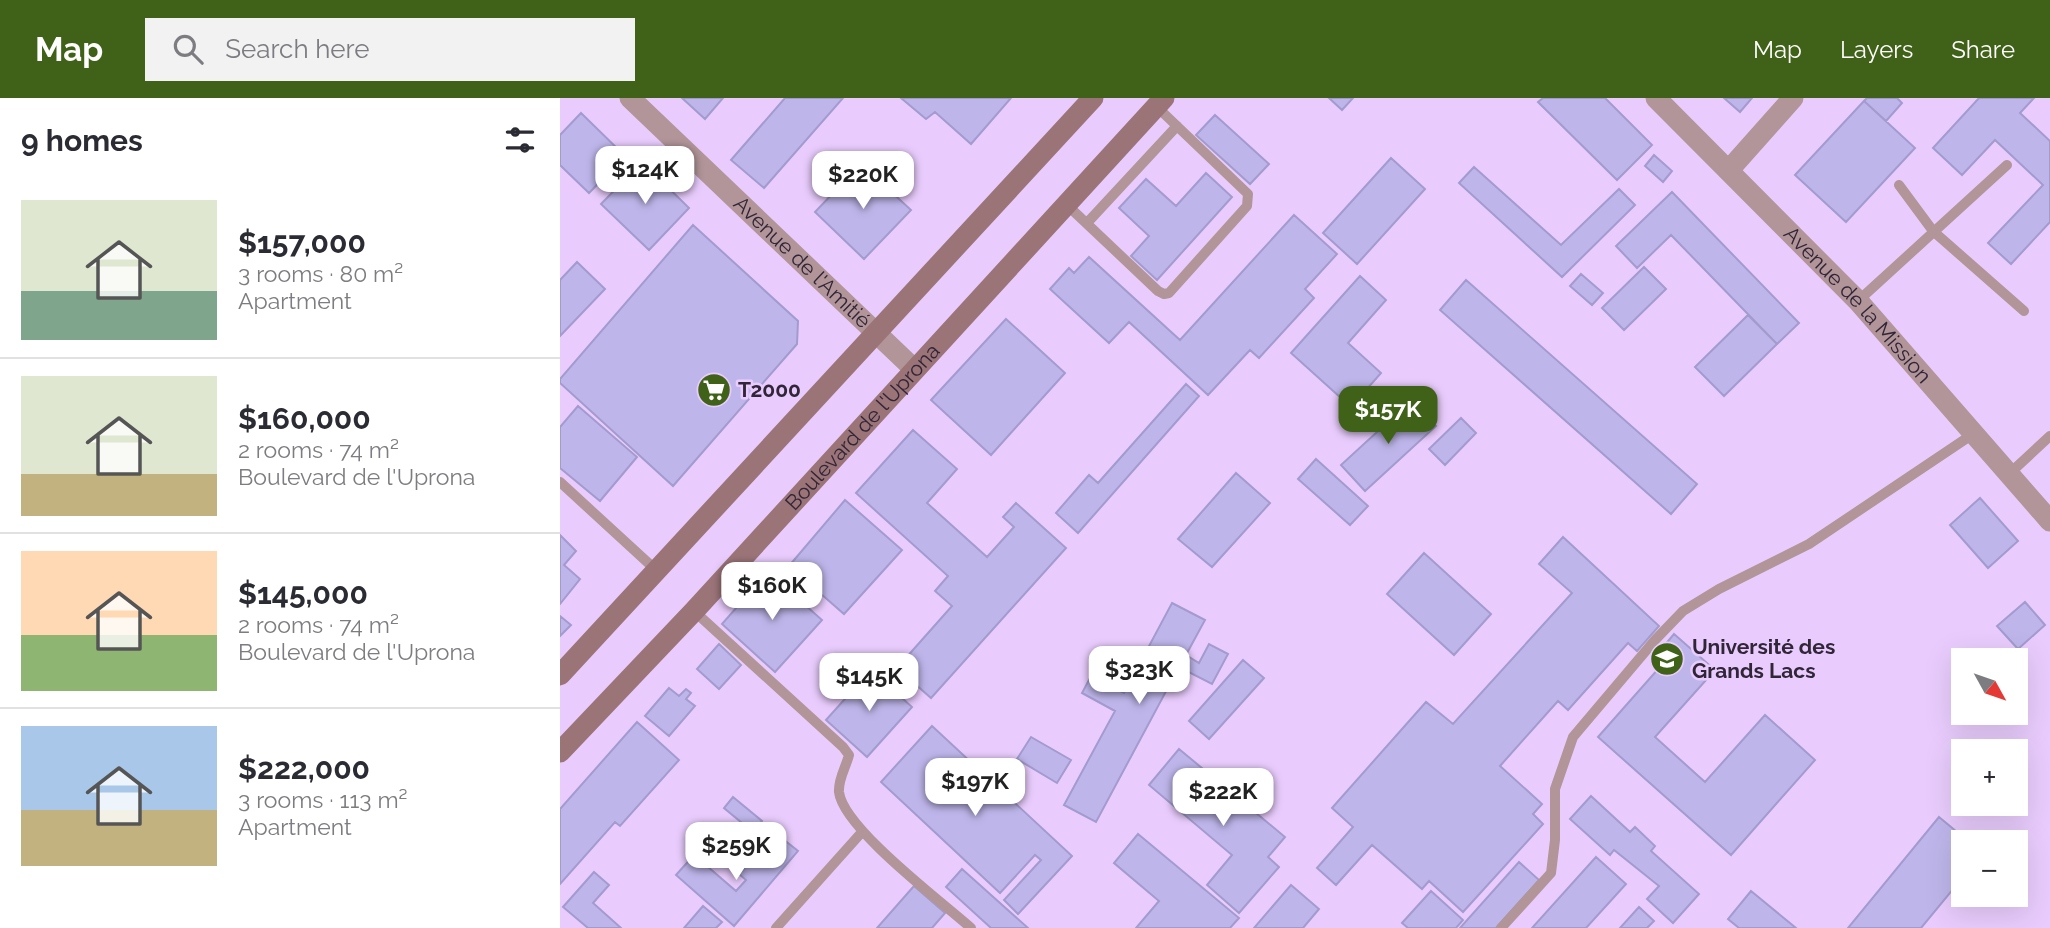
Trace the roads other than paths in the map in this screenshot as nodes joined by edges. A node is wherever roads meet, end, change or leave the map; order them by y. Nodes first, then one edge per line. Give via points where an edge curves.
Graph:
1 (630, 98) edge
2 (1093, 98) edge
3 (1656, 98) edge
4 (1793, 98) edge
5 (1160, 102) edge
6 (1177, 126) junction
7 (2007, 165) dead end
8 (1728, 170) junction
9 (1899, 185) dead end
10 (1066, 204) junction
11 (1087, 223) junction
12 (1933, 231) junction
13 (1858, 301) junction
14 (2024, 311) dead end
15 (876, 334) junction
16 (914, 369) junction
17 (1973, 434) junction
18 (2050, 436) edge
19 (2009, 474) junction
20 (560, 482) edge
21 (2050, 521) edge
22 (657, 571) junction
23 (694, 611) junction
24 (560, 676) edge
25 (560, 752) edge
26 (862, 832) junction
27 (776, 928) edge
28 (971, 928) edge
29 (1501, 928) edge

1 - 15 street, Avenue de l'Amitié
2 - 15 street
3 - 8 street, Avenue de la Mission
4 - 8 street
5 - 6 lane
5 - 10 street, Boulevard de l'Uprona
6 - 11 lane
6 - 11 lane via 1250,199 1169,293 1158,290
7 - 12 lane
8 - 13 street, Avenue de la Mission
9 - 12 lane
10 - 11 lane
10 - 16 street, Boulevard de l'Uprona
12 - 13 lane
12 - 14 lane
13 - 17 street, Avenue de la Mission
15 - 16 street, Avenue de l'Amitié
15 - 22 street
16 - 23 street, Boulevard de l'Uprona
17 - 19 street, Avenue de la Mission
17 - 29 lane via 1809,544 1683,611 1655,640 1573,737 1555,789 1551,873
18 - 19 lane
19 - 21 street, Avenue de la Mission
20 - 22 lane
22 - 24 street
23 - 25 street, Boulevard de l'Uprona
23 - 26 lane via 848,752 839,794
26 - 27 lane
26 - 28 lane

